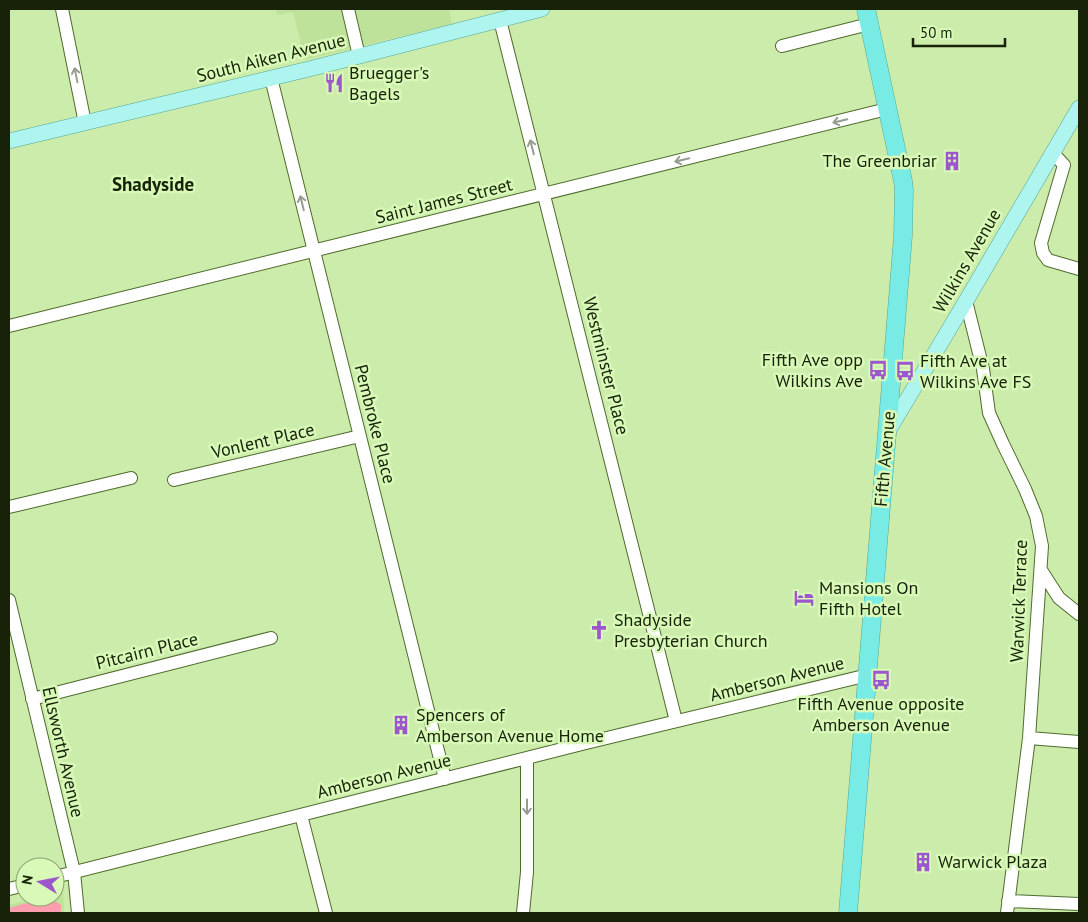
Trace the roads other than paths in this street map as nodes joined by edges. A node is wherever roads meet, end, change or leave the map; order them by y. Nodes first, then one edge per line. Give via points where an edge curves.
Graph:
1 (62, 9) edge
2 (348, 9) edge
3 (542, 9) edge
4 (867, 16) edge
5 (500, 20) junction
6 (782, 46) dead end
7 (359, 56) junction
8 (271, 78) junction
9 (1079, 108) edge
10 (887, 109) junction
11 (86, 123) junction
12 (9, 141) edge
13 (1053, 152) junction
14 (544, 194) junction
15 (314, 250) junction
16 (1079, 269) edge
17 (966, 301) junction
18 (9, 326) edge
19 (887, 433) junction
20 (360, 436) junction
21 (131, 478) dead end
22 (174, 480) dead end
23 (9, 507) edge
24 (1041, 570) junction
25 (9, 600) edge
26 (1079, 614) edge
27 (271, 638) dead end
28 (868, 675) junction
29 (32, 699) junction
30 (676, 721) junction
31 (1029, 738) junction
32 (1079, 742) edge
33 (527, 759) junction
34 (445, 779) junction
35 (301, 815) junction
36 (74, 872) junction
37 (65, 874) edge
38 (1079, 904) edge
39 (1007, 907) edge
40 (78, 913) edge
41 (326, 913) edge
42 (523, 913) edge
43 (848, 913) edge

11 -> 1 street
2 - 7 street
3 - 5 main road, South Aiken Avenue
4 - 6 street
4 - 10 highway, Fifth Avenue
5 - 7 main road, South Aiken Avenue
14 -> 5 street, Westminster Place
7 - 8 main road, South Aiken Avenue
8 - 11 main road, South Aiken Avenue
15 -> 8 street, Pembroke Place
9 - 13 main road, Wilkins Avenue
10 -> 14 street, Saint James Street
10 - 19 highway, Fifth Avenue via 904,190
11 - 12 main road, South Aiken Avenue
13 - 16 street via 1064,165 1041,243 1043,253 1048,260
13 - 17 main road, Wilkins Avenue
14 - 15 street, Saint James Street
14 - 30 street, Westminster Place
15 - 18 street, Saint James Street
15 - 20 street, Pembroke Place
17 - 19 main road, Wilkins Avenue
17 - 24 street, Warwick Terrace via 983,370 989,413 1036,516 1042,546
19 - 28 highway, Fifth Avenue
20 - 22 street, Vonlent Place
20 - 34 street, Pembroke Place
21 - 23 street
24 - 26 street via 1059,598
24 - 31 street, Warwick Terrace
25 - 29 street, Ellsworth Avenue
27 - 29 street, Pitcairn Place
28 - 30 street, Amberson Avenue
28 - 43 highway, Fifth Avenue
29 - 36 street, Ellsworth Avenue
30 - 33 street, Amberson Avenue
31 - 32 street
31 - 39 street, Warwick Terrace
33 - 34 street, Amberson Avenue
33 -> 42 street via 527,872
34 - 35 street, Amberson Avenue
35 - 36 street, Amberson Avenue
35 - 41 street
36 - 37 street, Amberson Avenue
36 - 40 street, Ellsworth Avenue
38 - 39 street

